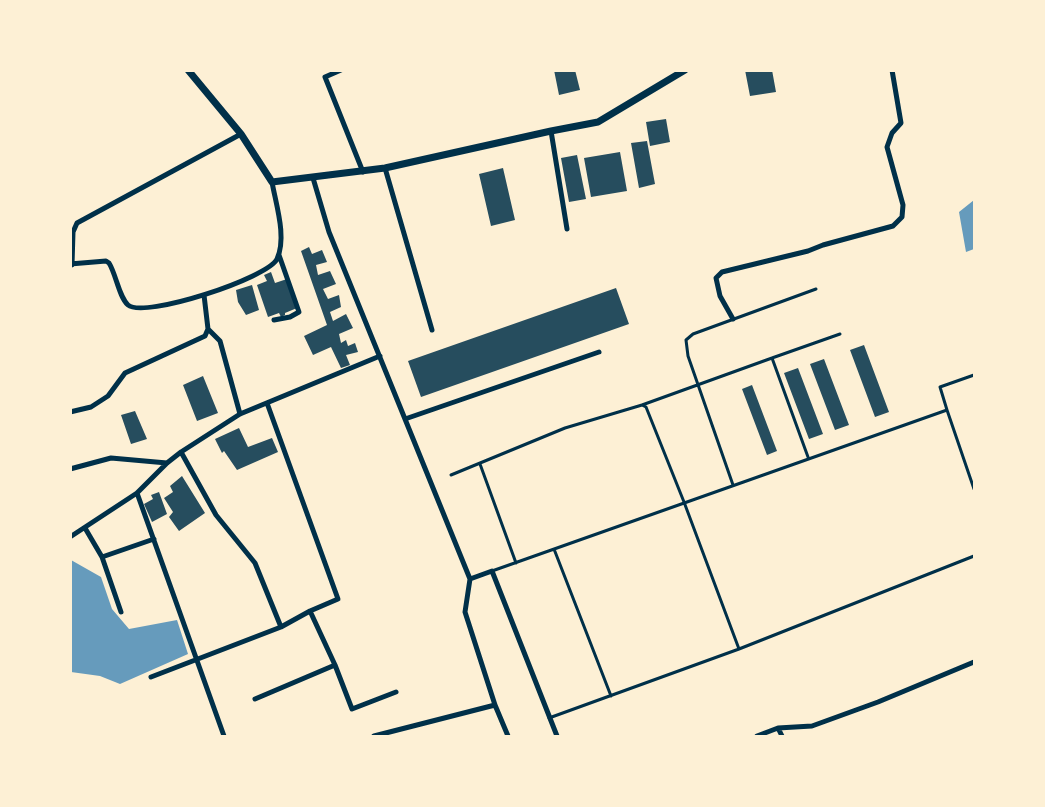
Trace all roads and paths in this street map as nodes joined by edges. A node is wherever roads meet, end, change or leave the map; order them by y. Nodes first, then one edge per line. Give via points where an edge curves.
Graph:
1 (188, 70) edge
2 (685, 70) edge
3 (892, 70) edge
4 (341, 71) edge
5 (550, 131) junction
6 (242, 134) junction
7 (385, 168) junction
8 (363, 172) junction
9 (313, 178) junction
10 (272, 182) junction
11 (567, 229) dead end
12 (278, 253) junction
13 (71, 264) edge
14 (816, 289) dead end
15 (204, 295) junction
16 (733, 319) junction
17 (274, 321) dead end
18 (208, 329) junction
19 (432, 330) dead end
20 (840, 334) dead end
21 (599, 352) dead end
22 (380, 356) junction
23 (772, 358) junction
24 (975, 375) edge
25 (698, 384) junction
26 (267, 403) junction
27 (642, 405) junction
28 (947, 410) junction
29 (70, 412) edge
30 (240, 414) junction
31 (405, 418) junction
32 (181, 452) junction
33 (808, 458) junction
34 (166, 463) junction
35 (480, 464) junction
36 (70, 469) edge
37 (451, 475) dead end
38 (733, 485) junction
39 (975, 489) edge
40 (137, 493) junction
41 (684, 502) junction
42 (85, 528) junction
43 (70, 537) edge
44 (154, 539) junction
45 (554, 549) junction
46 (975, 556) edge
47 (102, 557) junction
48 (516, 563) junction
49 (492, 571) junction
50 (470, 579) junction
51 (310, 611) junction
52 (121, 612) dead end
53 (281, 627) junction
54 (739, 649) junction
55 (197, 661) junction
56 (975, 662) edge
57 (335, 665) junction
58 (151, 677) dead end
59 (396, 692) dead end
60 (611, 696) junction
61 (255, 699) dead end
62 (495, 705) junction
63 (549, 718) junction
64 (778, 728) junction
65 (224, 736) edge
66 (374, 736) edge
67 (508, 736) edge
68 (556, 736) edge
69 (757, 736) edge
70 (782, 736) edge

1 - 6 street
2 - 5 street via 598,123
3 - 16 street via 901,123 887,147 903,205 902,217 893,226 722,272 716,278 720,296
4 - 8 street via 325,76
5 - 7 street
5 - 11 street
6 - 10 street
6 - 13 street via 77,223
7 - 8 street
7 - 19 street
8 - 9 street
9 - 10 street
9 - 22 street via 330,232
10 - 12 street via 281,240
12 - 15 street via 269,268
12 - 17 street via 299,312
13 - 15 street via 109,263 125,302 133,308
14 - 16 lane
15 - 18 street
16 - 25 lane via 686,340
18 - 29 street via 198,340 125,372 108,396 91,407
18 - 30 street via 220,341
20 - 23 lane
21 - 31 street
22 - 26 street
22 - 31 street
23 - 25 lane
23 - 33 lane
24 - 28 lane via 940,387
25 - 27 lane
25 - 38 lane
26 - 30 street
26 - 51 street via 338,599
27 - 35 lane via 566,428
27 - 41 lane via 649,411
28 - 33 lane
28 - 39 lane
30 - 32 street
31 - 50 street
32 - 34 street
32 - 53 street via 216,515 255,563
33 - 38 lane
34 - 36 street via 111,458
34 - 40 street
35 - 37 lane
35 - 48 lane
38 - 41 lane
40 - 42 street
40 - 44 street
41 - 45 lane
41 - 54 lane
42 - 43 street
42 - 47 street
44 - 47 street
44 - 55 street
45 - 48 lane
45 - 60 lane
46 - 54 lane
47 - 52 street
48 - 49 lane
49 - 50 street
49 - 63 street
50 - 62 street via 465,612
51 - 53 street
51 - 57 street
53 - 55 street
54 - 60 lane
55 - 58 street
55 - 65 street
56 - 64 street via 812,726
57 - 59 street via 352,710
57 - 61 street
60 - 63 lane
62 - 66 street
62 - 67 street
63 - 68 street
64 - 69 street
64 - 70 street

